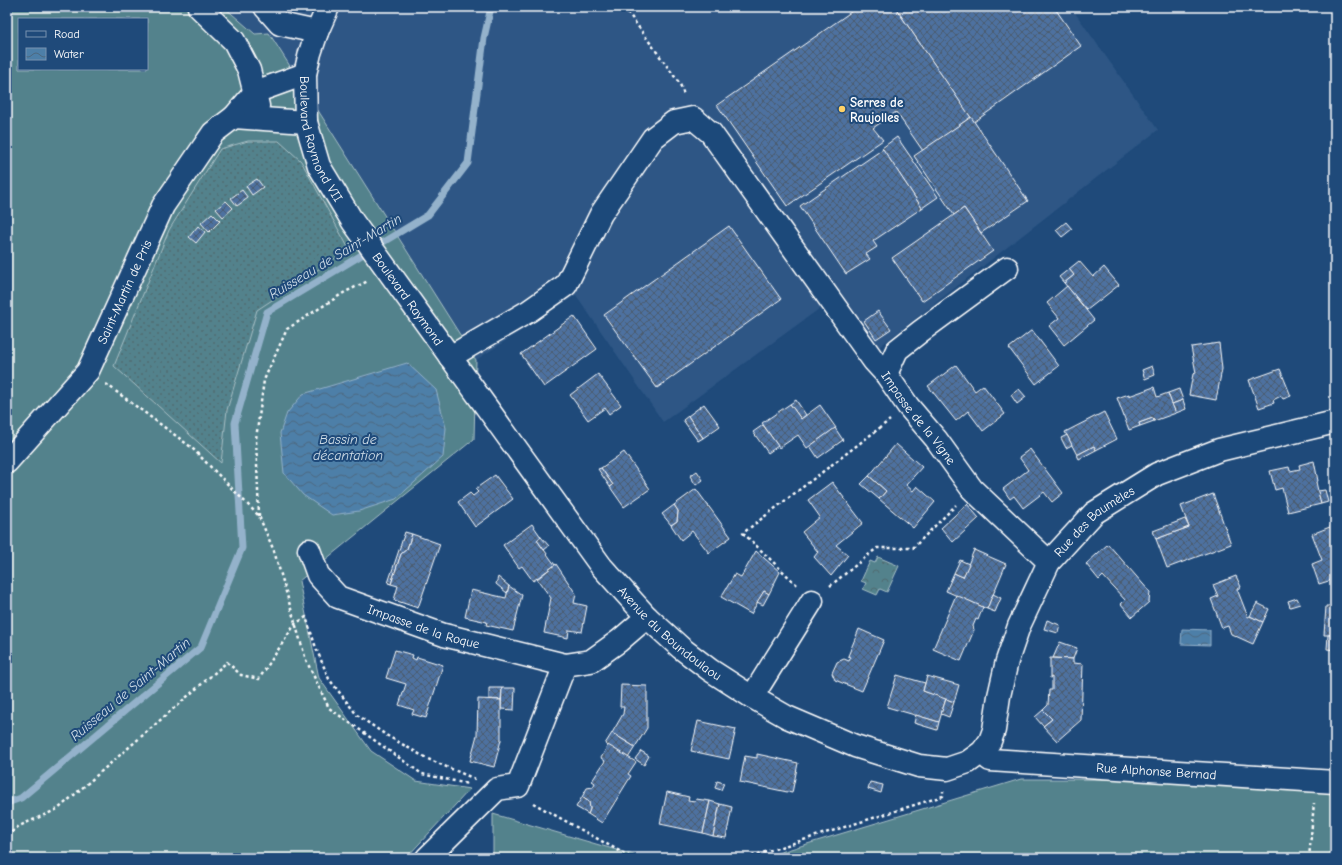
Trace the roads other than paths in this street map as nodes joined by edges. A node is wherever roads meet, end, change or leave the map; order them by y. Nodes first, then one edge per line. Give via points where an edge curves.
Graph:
1 (199, 7) edge
2 (265, 7) edge
3 (328, 7) edge
4 (317, 32) junction
5 (305, 74) junction
6 (255, 92) junction
7 (234, 117) junction
8 (260, 119) junction
9 (306, 122) junction
10 (352, 222) joint
11 (1008, 268) dead end
12 (450, 357) junction
13 (886, 374) junction
14 (1335, 422) edge
15 (7, 462) edge
16 (308, 550) dead end
17 (1049, 562) junction
18 (812, 601) road end
19 (647, 617) junction
20 (565, 665) junction
21 (752, 697) junction
22 (982, 752) junction
23 (1327, 781) edge
24 (427, 858) edge

1 - 6 street via 234,41 249,70
2 - 4 street via 280,24
3 - 4 street, Boulevard Raymond VII
4 - 5 street, Boulevard Raymond VII
5 - 6 street
5 - 9 street, Boulevard Raymond VII
6 - 7 street, Saint-Martin de Pris
6 - 8 street
7 - 8 street
7 - 15 street, Saint-Martin de Pris via 213,133 164,206 88,371
8 - 9 street
9 - 10 street, Boulevard Raymond VII via 319,166
10 - 12 street, Boulevard Raymond
11 - 13 street, Impasse de la Vigne via 897,350
12 - 13 street via 529,311 566,285 601,214 653,138 674,122 693,118 711,133 874,361
12 - 19 street, Avenue du Boundoulaou via 601,566
13 - 17 street, Impasse de la Vigne via 972,489
14 - 17 street, Rue des Baumèles via 1219,450 1157,474 1094,513
16 - 20 street, Impasse de la Roque via 318,575 338,597 444,636
17 - 22 street, Rue des Baumèles via 1014,640 999,696 994,730
18 - 21 street
19 - 20 street, Impasse de la Roque via 591,661
19 - 21 street, Avenue du Boundoulaou via 704,666
20 - 24 street via 518,786 497,789
21 - 22 street, Avenue du Boundoulaou via 787,717 855,746 919,766 947,769 968,762
22 - 23 street, Rue Alphonse Bernad via 990,760

